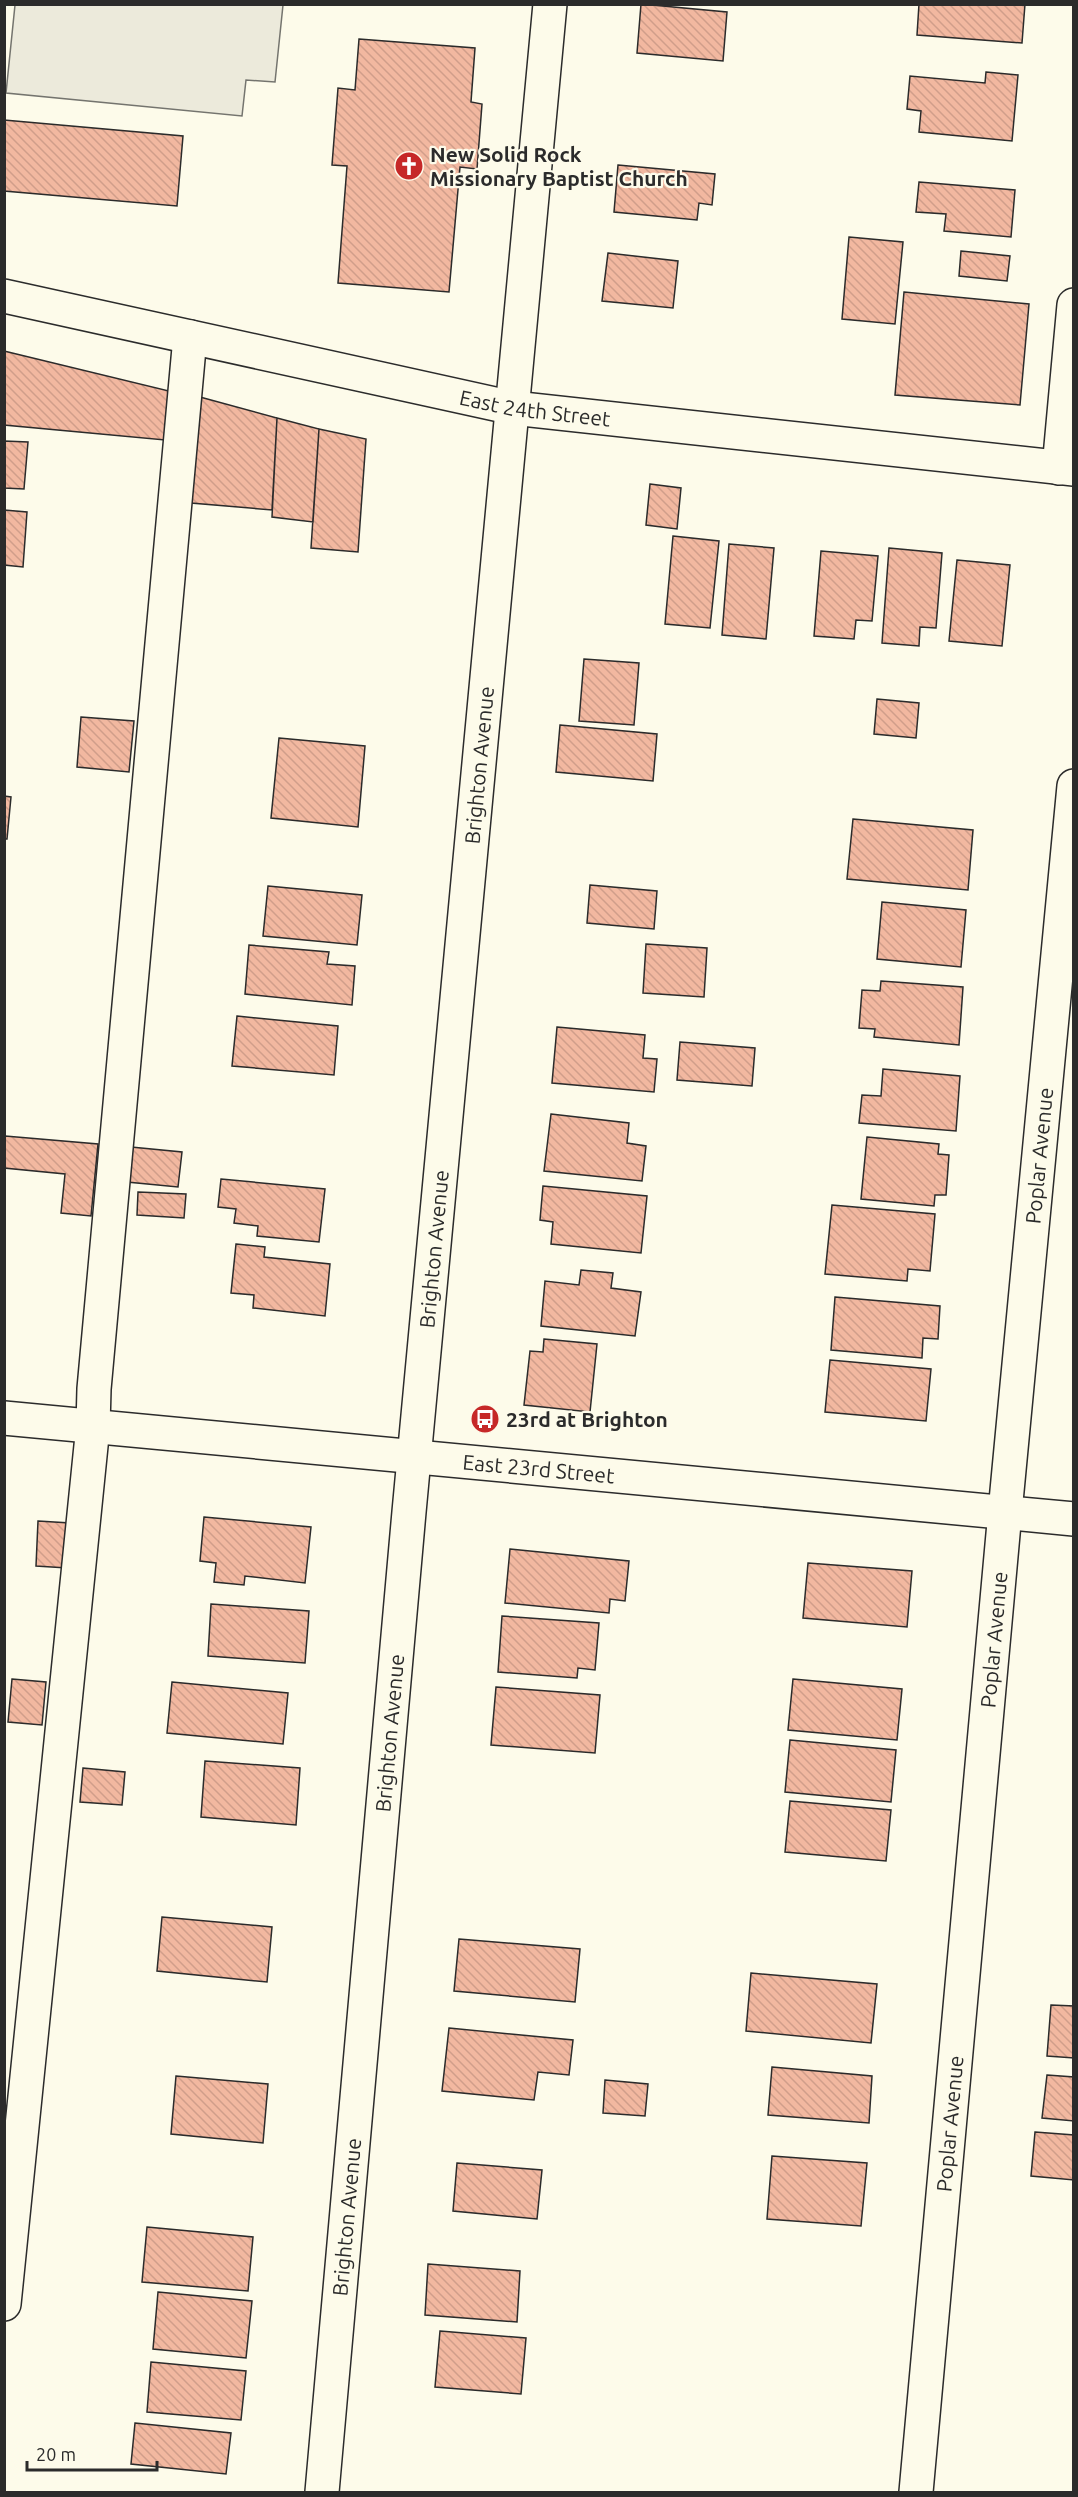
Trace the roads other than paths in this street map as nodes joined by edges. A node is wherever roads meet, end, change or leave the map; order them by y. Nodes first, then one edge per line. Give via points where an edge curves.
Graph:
1 (550, 4) edge
2 (4, 296) edge
3 (1074, 305) edge
4 (190, 337) junction
5 (513, 408) junction
6 (1066, 468) edge
7 (1074, 786) edge
8 (4, 1418) edge
9 (93, 1426) junction
10 (414, 1457) junction
11 (1005, 1512) junction
12 (1074, 1519) edge
13 (4, 2304) edge
14 (322, 2493) edge
15 (916, 2493) edge

1 - 5 street, Brighton Avenue
2 - 4 street, East 24th Street
3 - 6 street
4 - 5 street, East 24th Street
4 - 9 street
5 - 6 street, East 24th Street
5 - 10 street, Brighton Avenue
7 - 11 street, Poplar Avenue
8 - 9 street, East 23rd Street
9 - 10 street, East 23rd Street
9 - 13 street
10 - 11 street, East 23rd Street
10 - 14 street, Brighton Avenue
11 - 12 street, East 23rd Street
11 - 15 street, Poplar Avenue

